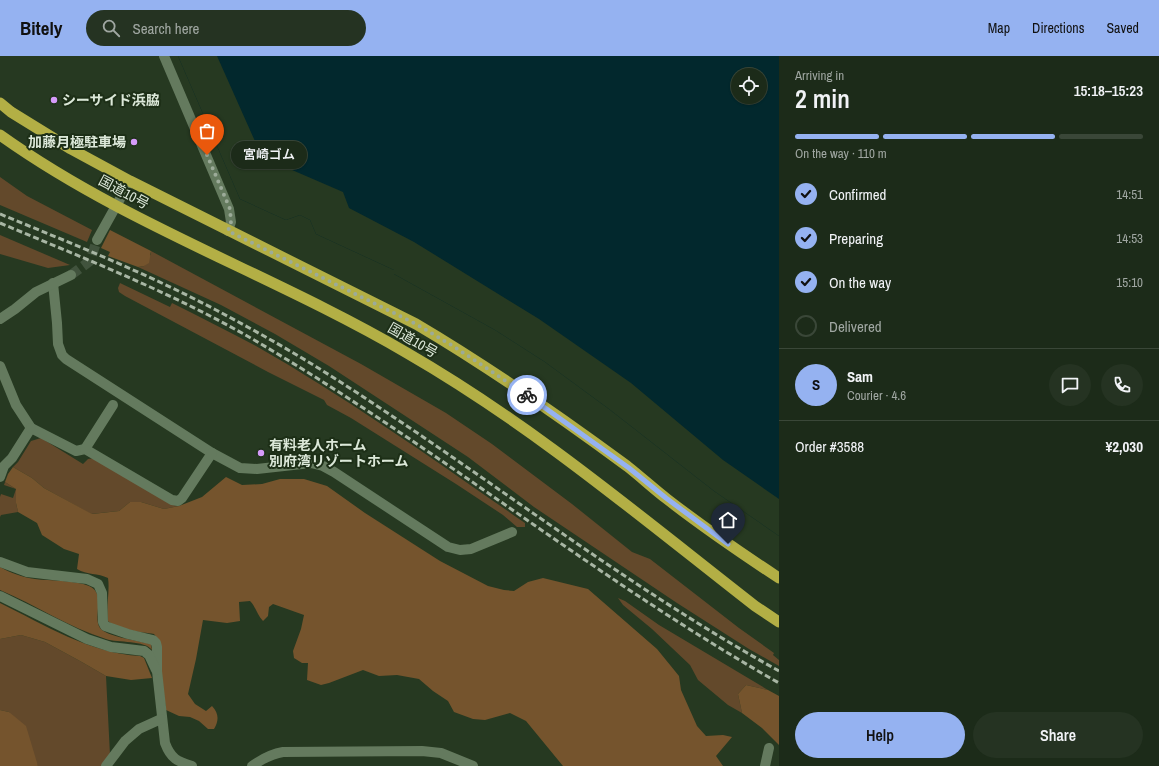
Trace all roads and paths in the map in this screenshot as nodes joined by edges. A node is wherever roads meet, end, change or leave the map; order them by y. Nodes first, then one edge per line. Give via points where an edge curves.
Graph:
1 (164, 56) edge
2 (0, 103) edge
3 (0, 135) edge
4 (130, 181) junction
5 (116, 205) junction
6 (228, 231) junction
7 (97, 240) tunnel mouth
8 (71, 275) tunnel mouth
9 (53, 283) junction
10 (0, 319) edge
11 (0, 366) edge
12 (113, 405) dead end
13 (31, 428) junction
14 (85, 449) junction
15 (212, 454) junction
16 (0, 477) edge
17 (512, 532) dead end
18 (0, 562) edge
19 (779, 578) edge
20 (0, 596) edge
21 (779, 622) edge
22 (157, 671) junction
23 (161, 719) junction
24 (769, 748) dead end
25 (106, 766) edge
26 (192, 766) edge
27 (252, 766) edge
28 (473, 766) edge
29 (766, 766) edge

1 - 6 street via 230,209 231,222
2 - 4 highway, 国道10号 via 71,149
3 - 5 highway, 国道10号 via 51,169
4 - 5 street
4 - 6 highway, 国道10号
5 - 7 street
5 - 21 highway, 国道10号 via 360,327 407,352 483,399 590,476
6 - 19 highway, 国道10号 via 416,324 453,346 546,407 718,537
8 - 9 street
9 - 10 street via 36,292
9 - 15 street via 58,344 62,355
11 - 13 street via 16,404
12 - 14 street
13 - 14 street via 76,451
13 - 16 street via 4,466
14 - 15 street via 172,500 178,501
15 - 17 street via 246,469 311,463 323,466 448,547 471,549
18 - 22 street via 27,572 87,579 98,584 102,593 105,626 153,640 157,647
20 - 22 street via 87,639 111,647 144,651
22 - 23 street
23 - 25 street via 125,741
23 - 26 street via 169,754 178,761
24 - 29 street
27 - 28 street via 272,754 283,752 414,751 441,753

